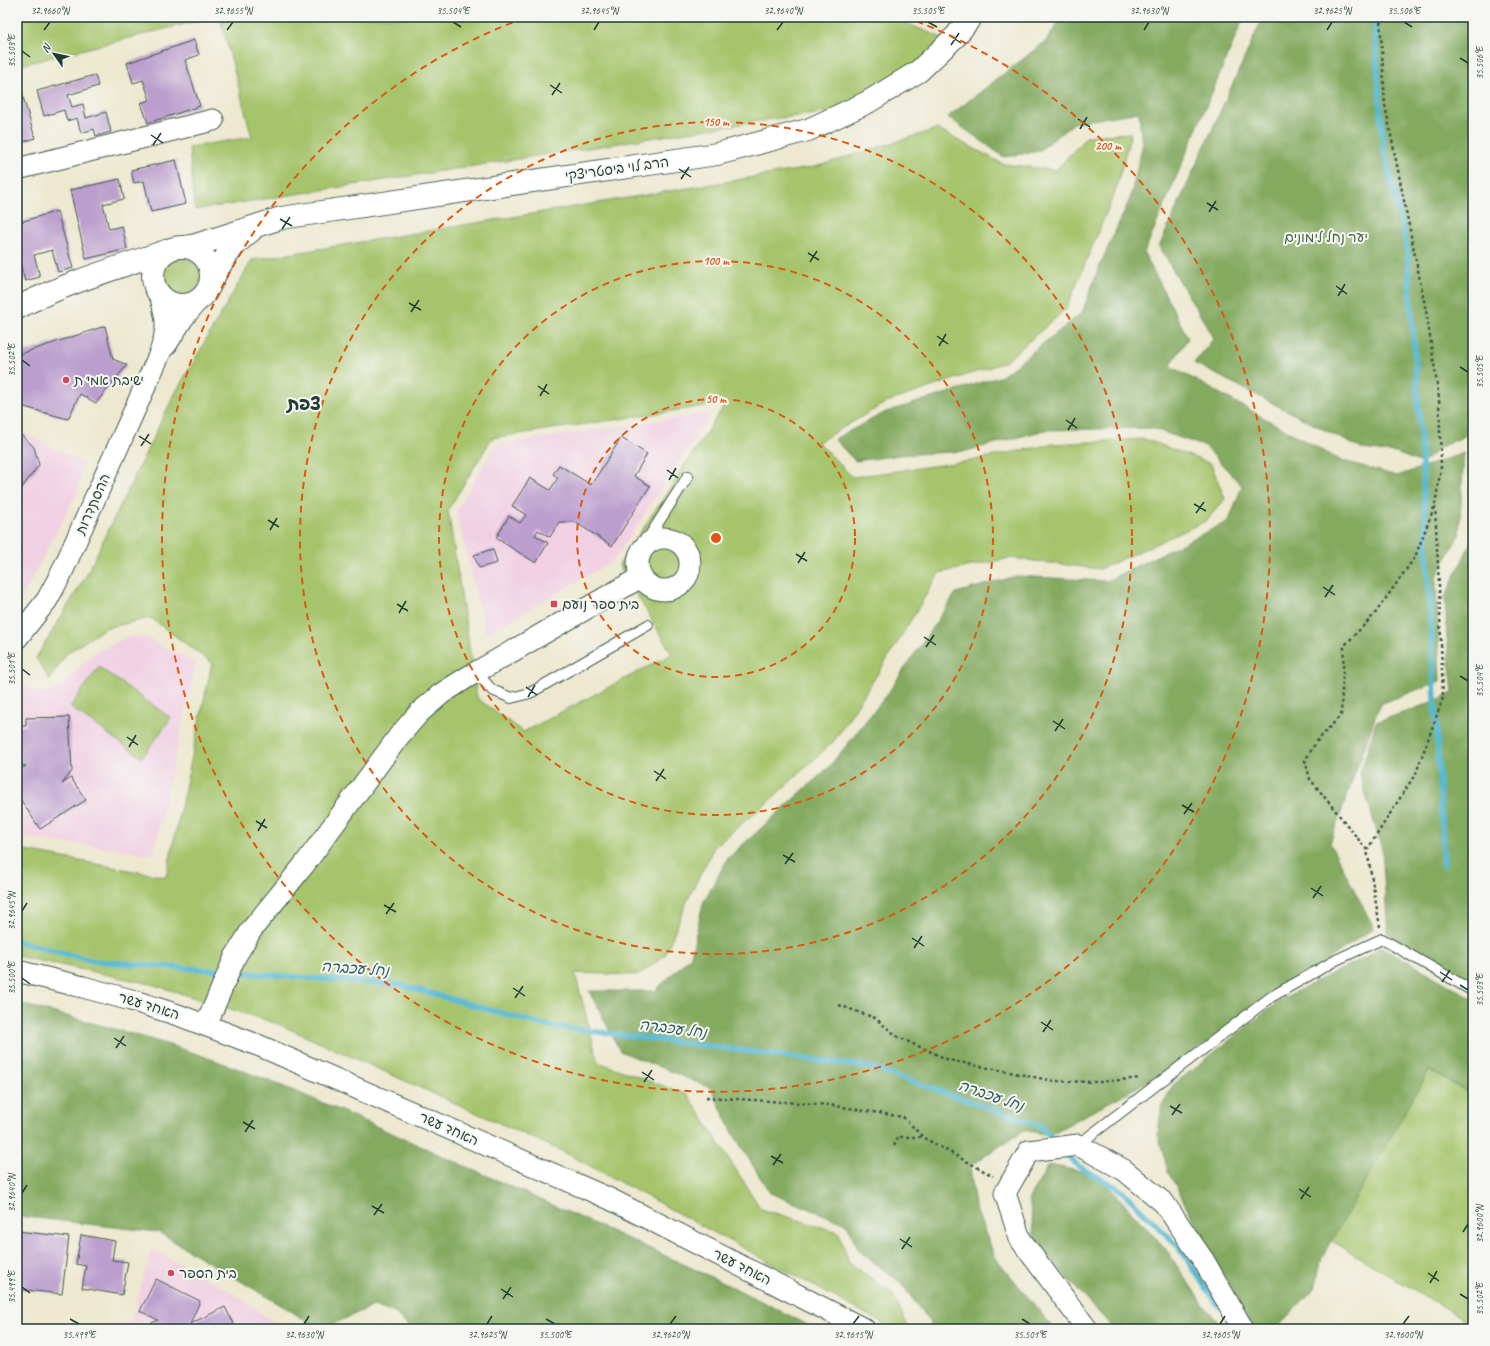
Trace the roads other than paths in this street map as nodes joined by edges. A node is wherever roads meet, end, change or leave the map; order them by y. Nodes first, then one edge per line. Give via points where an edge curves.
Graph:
1 (971, 17) edge
2 (213, 120) dead end
3 (17, 169) edge
4 (272, 221) junction
5 (179, 247) junction
6 (97, 275) junction
7 (157, 290) junction
8 (203, 293) junction
9 (17, 308) edge
10 (156, 363) junction
11 (688, 476) dead end
12 (640, 551) junction
13 (641, 577) junction
14 (648, 625) dead end
15 (17, 638) edge
16 (476, 672) junction
17 (17, 972) edge
18 (1473, 992) edge
19 (206, 1025) junction
20 (1077, 1145) junction
21 (864, 1329) edge
22 (1087, 1329) edge
23 (1243, 1329) edge

1 - 4 street, הרב לוי ביסטריצקי via 956,36 920,71 868,102 808,130 717,154
2 - 3 street
4 - 5 street, הרב לוי ביסטריצקי via 196,245
4 - 8 street, הרב לוי ביסטריצקי via 253,229 229,250
5 - 6 street, הרב לוי ביסטריצקי
5 - 7 street via 166,252 156,262 152,272
5 - 8 street via 196,250 204,256 211,272
6 - 7 street via 118,272 130,274
6 - 9 street via 43,295
7 - 8 street via 170,304 181,306 187,305
7 - 10 street, ההסתדרות via 167,323
8 - 10 street, ההסתדרות via 170,337
10 - 15 street, ההסתדרות via 62,572 47,600
11 - 12 lane
12 - 13 street via 637,560
12 - 13 street via 654,539 672,538 680,542 690,558 690,571 679,586 671,590 654,589
13 - 16 street
14 - 16 lane via 530,693 511,698 492,690
16 - 19 street via 441,694 399,736 304,865 252,929 236,957
17 - 19 street, האחד עשר via 131,1000
18 - 20 lane via 1382,939 1336,960 1271,997
19 - 21 street, האחד עשר via 260,1046 610,1199
20 - 22 street via 1028,1151 1005,1193 1020,1239
20 - 23 street via 1124,1170 1164,1203 1204,1261

